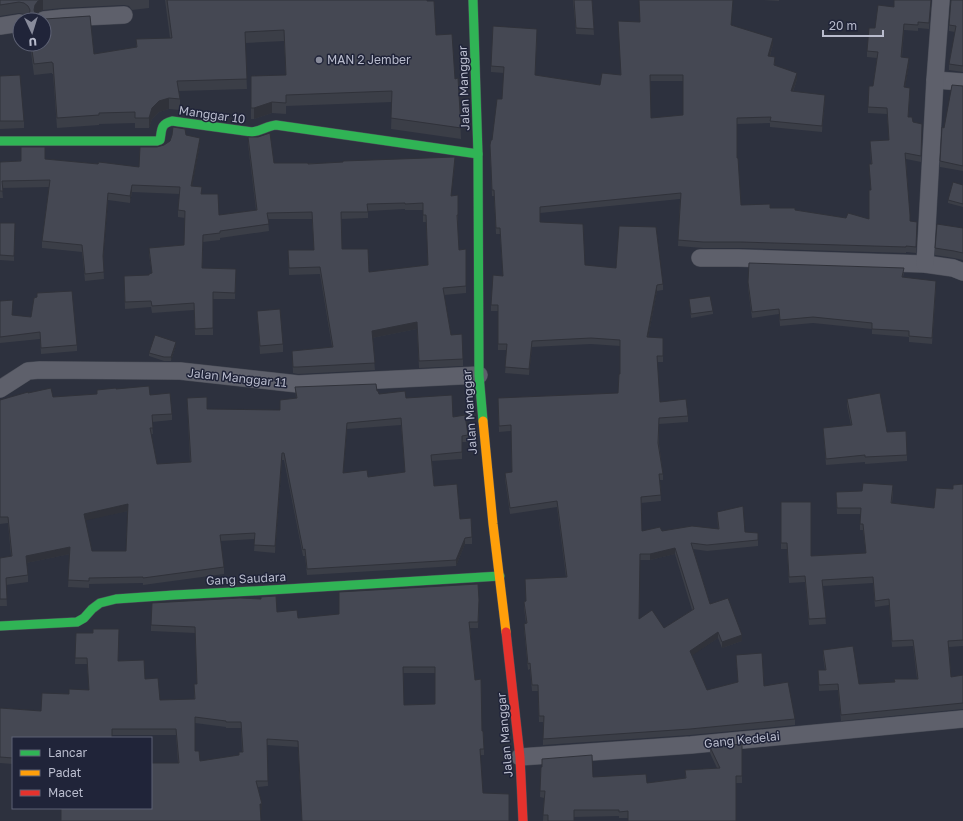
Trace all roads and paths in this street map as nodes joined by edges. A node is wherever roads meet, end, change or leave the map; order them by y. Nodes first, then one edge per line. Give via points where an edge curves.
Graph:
1 (473, 0) edge
2 (941, 0) edge
3 (124, 16) dead end
4 (52, 19) edge
5 (12, 24) edge
6 (0, 26) edge
7 (935, 80) junction
8 (963, 82) edge
9 (0, 138) edge
10 (478, 154) junction
11 (700, 258) dead end
12 (925, 264) junction
13 (963, 272) edge
14 (479, 375) junction
15 (0, 389) edge
16 (500, 576) junction
17 (0, 626) edge
18 (963, 720) edge
19 (520, 757) junction
20 (523, 821) edge

1 - 10 street, Jalan Manggar
2 - 7 street
3 - 4 street
5 - 6 street
7 - 8 street
7 - 12 street
9 - 10 street, Manggar 10 via 157,141 160,140 164,124 172,121 252,132 272,125
10 - 14 street, Jalan Manggar
11 - 12 street
12 - 13 street
14 - 15 street, Jalan Manggar 11 via 298,384 180,371 40,370 28,371
14 - 16 street, Jalan Manggar via 486,462
16 - 17 street, Gang Saudara via 127,598 100,603 80,622
16 - 19 street, Jalan Manggar
18 - 19 street, Gang Kedelai via 691,746
19 - 20 street, Jalan Manggar

